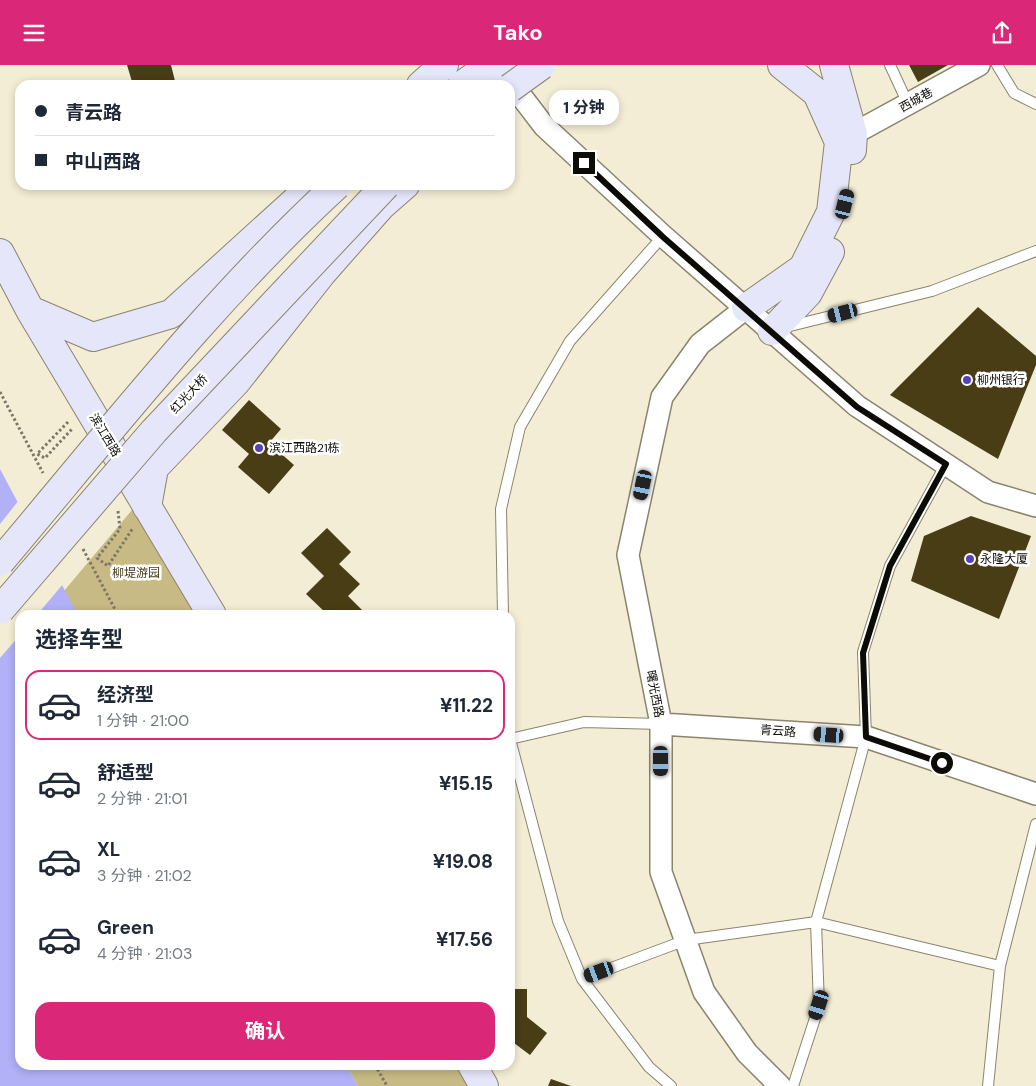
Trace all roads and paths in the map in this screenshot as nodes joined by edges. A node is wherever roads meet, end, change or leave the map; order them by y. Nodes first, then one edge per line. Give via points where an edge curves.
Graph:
1 (444, 65) edge
2 (491, 65) edge
3 (498, 65) edge
4 (542, 65) edge
5 (782, 65) edge
6 (834, 65) edge
7 (890, 65) edge
8 (979, 65) edge
9 (997, 65) edge
10 (427, 80) edge
11 (469, 80) edge
12 (506, 80) edge
13 (515, 88) edge
14 (515, 93) edge
15 (908, 104) junction
16 (1036, 105) edge
17 (853, 135) junction
18 (307, 190) edge
19 (332, 190) edge
20 (381, 190) edge
21 (400, 190) edge
22 (663, 237) junction
23 (1036, 251) edge
24 (0, 253) edge
25 (746, 308) junction
26 (30, 309) junction
27 (772, 331) junction
28 (86, 404) junction
29 (96, 448) junction
30 (946, 464) junction
31 (115, 476) junction
32 (1036, 506) edge
33 (147, 507) junction
34 (0, 562) edge
35 (0, 610) edge
36 (209, 610) edge
37 (503, 610) edge
38 (661, 724) junction
39 (866, 737) junction
40 (515, 738) edge
41 (515, 758) edge
42 (1036, 795) edge
43 (1036, 824) edge
44 (816, 922) junction
45 (686, 940) junction
46 (1000, 967) junction
47 (582, 979) junction
48 (378, 1070) edge
49 (475, 1070) edge
50 (387, 1086) edge
51 (484, 1086) edge
52 (671, 1086) edge
53 (780, 1086) edge
54 (793, 1086) edge
55 (988, 1086) edge

1 - 10 main road
2 - 11 main road
3 - 12 main road
4 - 13 main road, bridge
5 - 25 main road via 817,93 839,142 831,212 803,268
6 - 17 main road
7 - 15 lane
8 - 15 street, 西城巷
9 - 16 lane via 1014,93
14 - 22 street via 544,126
15 - 17 street, 西城巷
17 - 27 main road via 849,187 837,239 808,293
18 - 26 main road via 171,314 92,337
19 - 29 main road, bridge via 291,227 219,303
20 - 31 main road, 红光大桥, bridge
21 - 33 main road via 322,273 236,382 154,468
22 - 25 street
22 - 37 lane via 570,341 520,427 501,509
23 - 27 lane via 932,291
24 - 26 main road, 滨江西路
25 - 27 street
25 - 38 street, 曙光西路 via 700,343 662,397 628,555
26 - 28 main road, 滨江西路
27 - 30 street via 857,407
28 - 29 path via 38,453 45,458 72,428
28 - 33 main road, 滨江西路
29 - 34 main road, bridge
30 - 32 street via 988,492
30 - 39 lane via 890,566 863,653
31 - 33 path via 120,529 97,558 108,566
31 - 35 main road, 红光大桥, bridge
33 - 36 main road, 滨江西路
38 - 39 street, 青云路
38 - 40 lane via 584,722
38 - 45 street, 曙光西路 via 661,872
39 - 42 street, 青云路
39 - 44 lane
41 - 47 lane via 558,921
43 - 46 lane
44 - 45 lane
44 - 46 lane
44 - 54 lane via 819,1005
45 - 47 lane
45 - 53 street, 曙光西路 via 704,992 747,1053
46 - 55 lane
47 - 52 lane via 649,1067
48 - 50 path
49 - 51 main road

